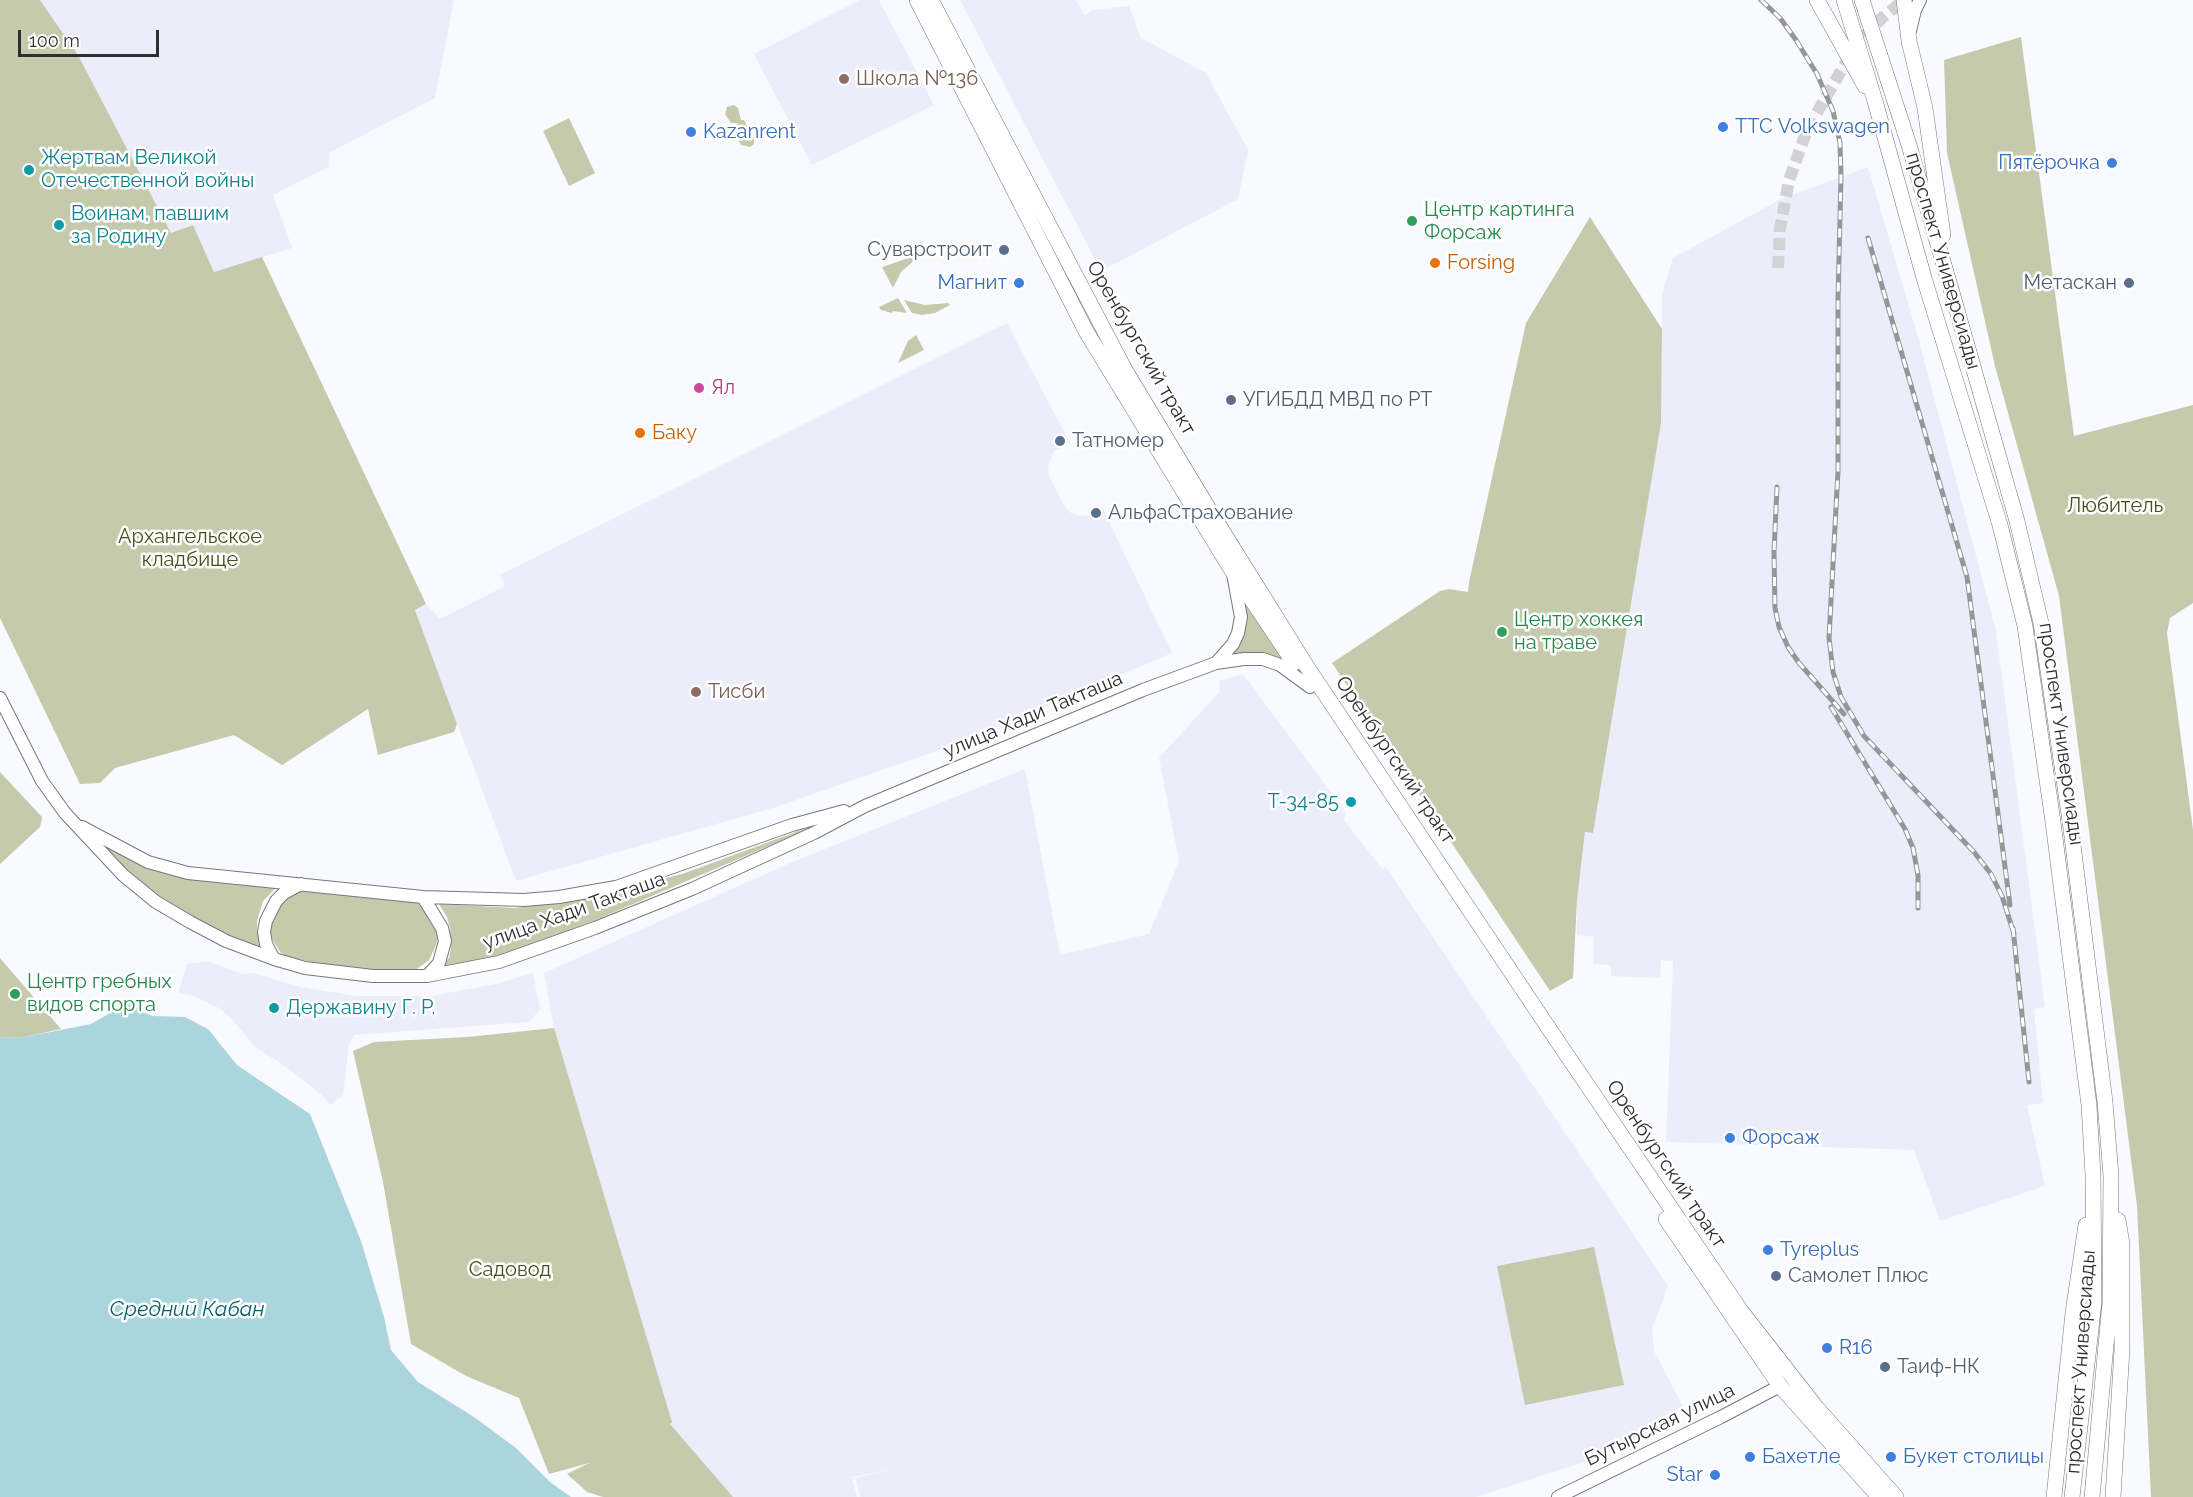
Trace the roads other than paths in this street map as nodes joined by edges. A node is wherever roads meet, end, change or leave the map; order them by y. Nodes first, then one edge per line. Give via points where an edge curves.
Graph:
1 (917, 0) edge
2 (931, 0) edge
3 (1817, 0) edge
4 (1844, 0) edge
5 (1863, 0) edge
6 (1904, 0) edge
7 (1920, 0) edge
8 (1909, 41) junction
9 (1875, 101) junction
10 (1949, 282) junction
11 (1232, 569) junction
12 (1216, 663) junction
13 (1310, 687) junction
14 (0, 698) edge
15 (865, 806) junction
16 (73, 822) junction
17 (301, 884) junction
18 (423, 897) junction
19 (274, 959) junction
20 (427, 976) junction
21 (2093, 1174) junction
22 (2111, 1176) junction
23 (1780, 1386) junction
24 (1558, 1497) edge
25 (1879, 1497) edge
26 (1896, 1497) edge
27 (2054, 1497) edge
28 (2072, 1497) edge
29 (2091, 1497) edge
30 (2113, 1497) edge

1 - 11 main road, Оренбургский тракт via 1087,333
2 - 26 main road, Оренбургский тракт via 1125,370 1310,670 1741,1311 1816,1407
3 - 9 main road
4 - 9 main road, проспект Универсиады
5 - 10 main road, проспект Универсиады
6 - 8 main road
7 - 8 street
8 - 10 main road via 1925,108
9 - 21 main road, проспект Универсиады via 1924,278 2000,525 2025,626 2089,1105
10 - 22 main road, проспект Универсиады via 2017,521 2041,623 2072,833
11 - 12 street via 1241,617 1233,644
11 - 13 main road, Оренбургский тракт
12 - 13 street, улица Хади Такташа via 1263,659 1280,665
12 - 15 street, улица Хади Такташа
13 - 23 main road, Оренбургский тракт via 1695,1265
14 - 16 street, улица Хади Такташа via 42,781
15 - 18 street, улица Хади Такташа via 792,825 616,887 524,900
15 - 20 street, улица Хади Такташа via 692,889 595,928 499,962
16 - 17 street, улица Хади Такташа via 148,862 188,873
16 - 19 street, улица Хади Такташа via 123,875 156,902 226,941
17 - 18 street, улица Хади Такташа
17 - 19 street via 276,901 266,921 266,944
18 - 20 street via 442,928 445,941 439,963
19 - 20 street, улица Хади Такташа via 339,973
21 - 27 main road via 2073,1313
21 - 28 main road, проспект Универсиады via 2094,1302
22 - 29 main road, проспект Универсиады via 2110,1302
22 - 30 main road via 2122,1255 2122,1349
23 - 24 street, Бутырская улица
23 - 25 main road, Оренбургский тракт

